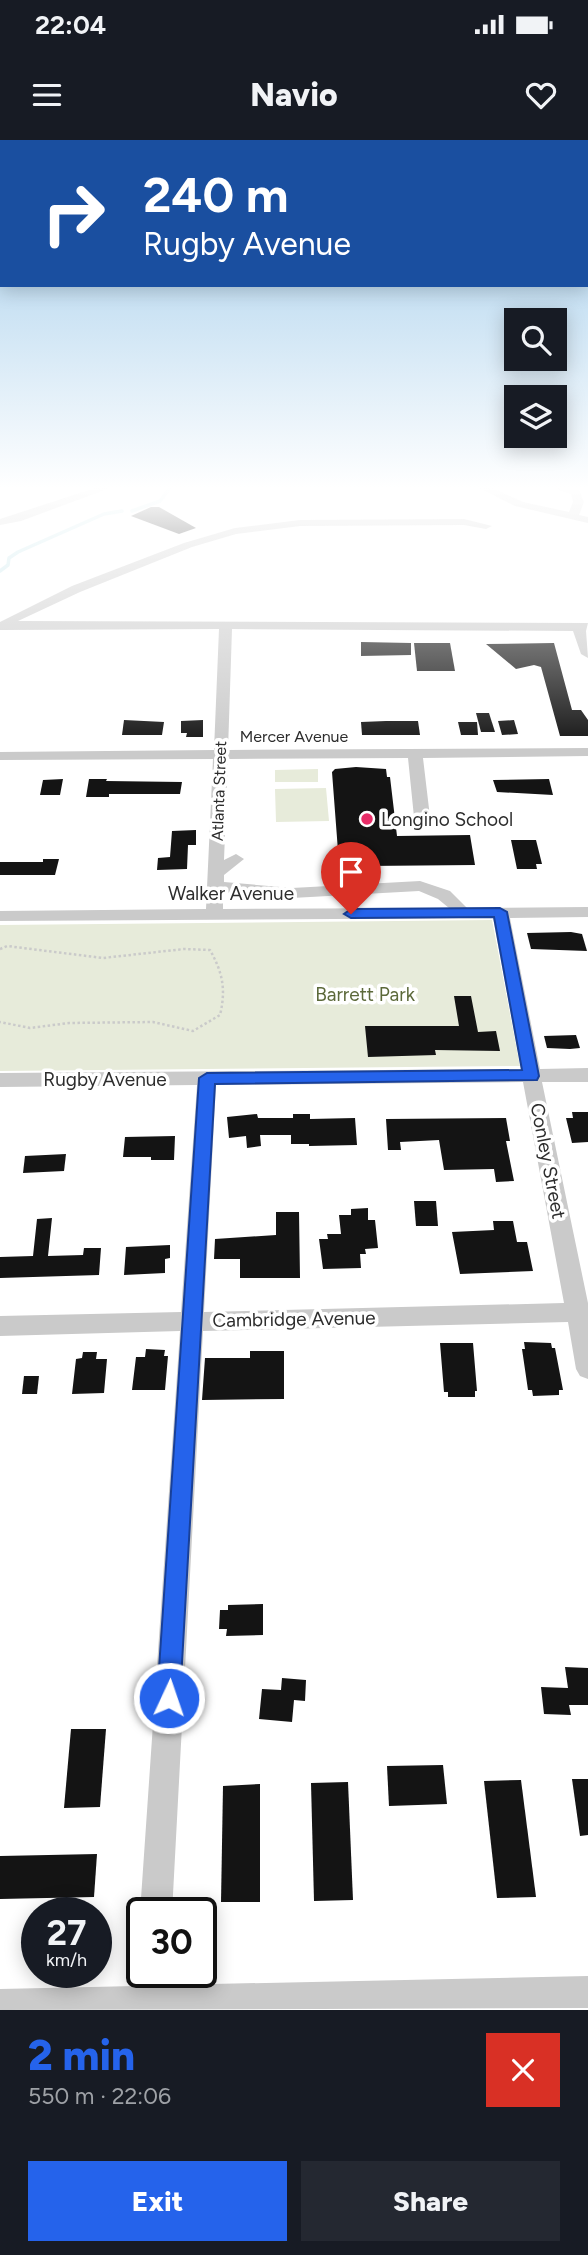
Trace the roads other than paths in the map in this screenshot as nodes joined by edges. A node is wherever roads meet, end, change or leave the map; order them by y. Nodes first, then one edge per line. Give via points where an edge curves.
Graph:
1 (114, 575) edge
2 (0, 625) edge
3 (226, 625) junction
4 (583, 627) edge
5 (588, 654) edge
6 (588, 752) edge
7 (415, 753) junction
8 (221, 754) junction
9 (0, 756) edge
10 (220, 775) junction
11 (239, 783) dead end
12 (422, 817) dead end
13 (236, 859) dead end
14 (215, 879) junction
15 (500, 912) junction
16 (588, 912) edge
17 (462, 913) junction
18 (214, 915) junction
19 (0, 916) edge
20 (588, 1075) edge
21 (531, 1076) junction
22 (207, 1078) junction
23 (0, 1080) edge
24 (582, 1312) edge
25 (190, 1321) junction
26 (0, 1325) edge
27 (588, 1369) edge
28 (157, 1897) edge
29 (588, 1992) edge
30 (151, 1995) edge
31 (0, 2005) edge

1 - 2 street
2 - 3 street
3 - 4 street
3 - 8 street, Atlanta Street
4 - 5 street
6 - 7 street, Mercer Avenue
7 - 8 street, Mercer Avenue
7 - 12 street
8 - 9 street, Mercer Avenue
8 - 10 street, Atlanta Street
10 - 11 street
10 - 14 street, Atlanta Street
13 - 14 street
14 - 17 lane via 255,894 282,895 420,886 442,892
14 - 18 street, Atlanta Street
15 - 16 street, Walker Avenue
15 - 17 street, Walker Avenue
15 - 21 street, Conley Street
17 - 18 street, Walker Avenue
18 - 19 street, Walker Avenue
20 - 21 street, Rugby Avenue
21 - 22 street, Rugby Avenue
21 - 24 street, Conley Street
22 - 23 street, Rugby Avenue
22 - 25 street
24 - 25 street, Cambridge Avenue
24 - 27 street, Conley Street
25 - 26 street, Cambridge Avenue
25 - 28 street
29 - 30 street
30 - 31 street

